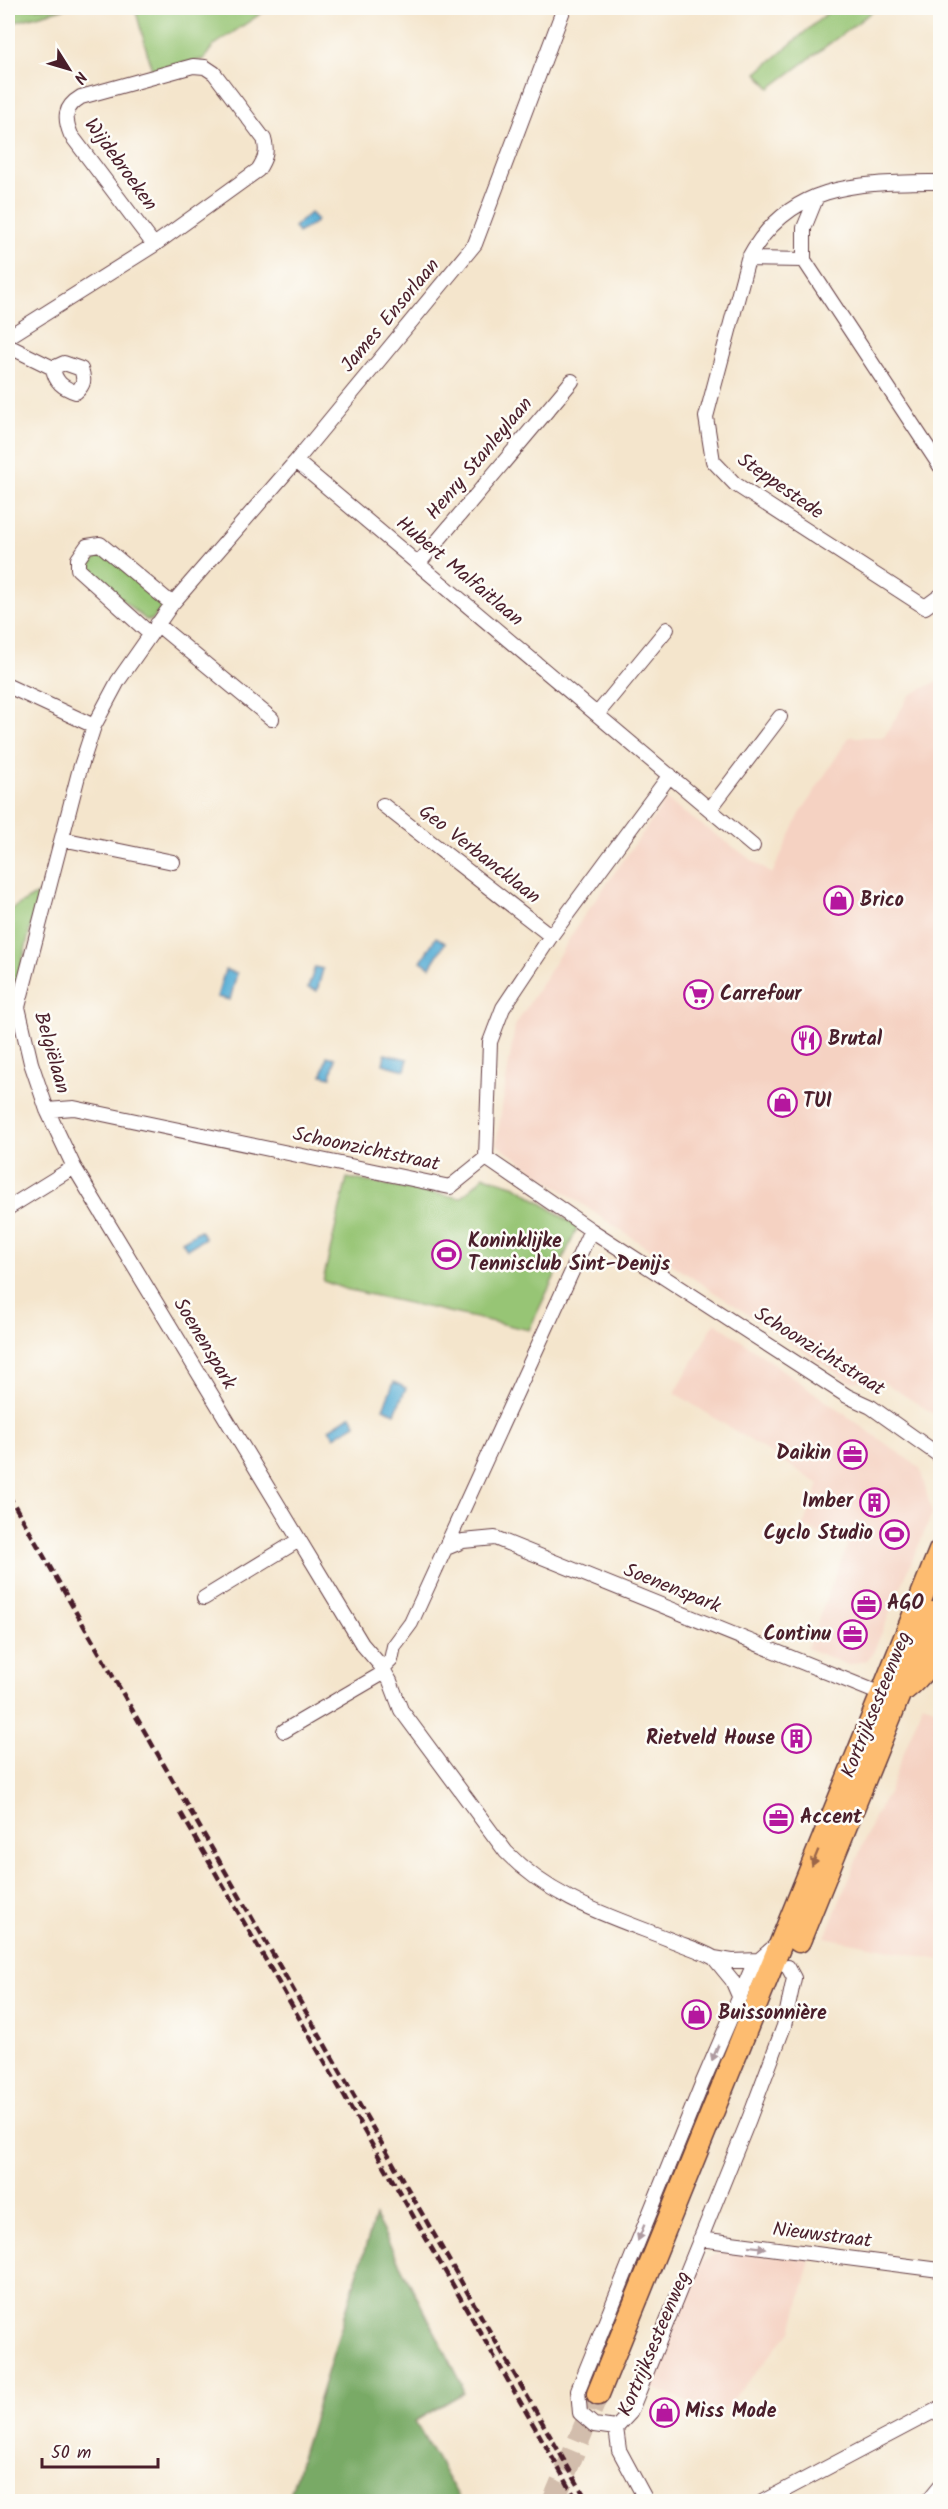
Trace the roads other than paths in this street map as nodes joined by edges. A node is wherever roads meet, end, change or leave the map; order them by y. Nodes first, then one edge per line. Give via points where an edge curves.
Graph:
1 (564, 8) edge
2 (940, 182) edge
3 (817, 196) junction
4 (154, 245) junction
5 (748, 259) junction
6 (804, 260) junction
7 (8, 337) edge
8 (8, 346) edge
9 (53, 368) dead end
10 (572, 381) dead end
11 (296, 461) junction
12 (940, 466) edge
13 (419, 563) junction
14 (940, 596) edge
15 (172, 604) junction
16 (153, 628) junction
17 (667, 629) dead end
18 (8, 686) edge
19 (598, 713) junction
20 (780, 717) dead end
21 (272, 719) dead end
22 (94, 726) junction
23 (670, 775) junction
24 (383, 805) dead end
25 (710, 809) junction
26 (62, 839) junction
27 (753, 846) dead end
28 (173, 862) dead end
29 (551, 936) junction
30 (15, 1002) edge
31 (47, 1110) junction
32 (486, 1158) junction
33 (74, 1167) junction
34 (8, 1208) edge
35 (591, 1230) junction
36 (940, 1456) edge
37 (299, 1540) junction
38 (446, 1548) junction
39 (940, 1551) edge
40 (940, 1592) edge
41 (204, 1598) dead end
42 (940, 1640) edge
43 (394, 1646) junction
44 (374, 1656) junction
45 (384, 1670) junction
46 (890, 1694) junction
47 (284, 1731) dead end
48 (786, 1931) junction
49 (714, 1958) junction
50 (755, 1961) junction
51 (791, 1973) junction
52 (739, 1996) junction
53 (700, 2239) junction
54 (940, 2271) edge
55 (940, 2408) edge
56 (616, 2428) junction
57 (940, 2486) edge
58 (647, 2502) edge
59 (762, 2502) edge
60 (927, 2502) edge

1 - 11 street, James Ensorlaan via 475,244
2 - 3 street, Steppestede via 867,183
3 - 5 street, Steppestede via 786,213 760,237
3 - 6 street via 804,228
4 - 4 street, Wijdebroeken via 71,135 65,113 81,97 193,66 205,67 214,73 264,139 265,159 257,172
4 - 7 street, Wijdebroeken
5 - 6 street
5 - 14 street, Steppestede via 706,417 713,461 735,484 925,607
6 - 12 street
8 - 9 street
10 - 13 street, Henry Stanleylaan
11 - 13 street, Hubert Malfaitlaan
11 - 15 street, James Ensorlaan
13 - 19 street, Hubert Malfaitlaan
15 - 16 street, James Ensorlaan
15 - 16 street via 100,544 87,546 78,559 78,569
16 - 21 street
16 - 22 street, James Ensorlaan
17 - 19 street
18 - 22 street
19 - 23 street, Hubert Malfaitlaan
20 - 25 street
22 - 26 street, James Ensorlaan
23 - 25 street, Hubert Malfaitlaan
23 - 29 street
24 - 29 street, Geo Verbancklaan
25 - 27 street, Hubert Malfaitlaan
26 - 28 street
26 - 30 street, James Ensorlaan
29 - 32 street via 503,1008 490,1042
30 - 31 street, Belgiëlaan
31 - 32 street, Schoonzichtstraat via 74,1108 450,1187
31 - 33 street, Soenenspark
32 - 35 street, Schoonzichtstraat
33 - 34 street
33 - 37 street, Soenenspark
35 - 36 street, Schoonzichtstraat via 847,1396 871,1407
35 - 38 street
37 - 41 street
37 - 44 street, Soenenspark via 362,1644
38 - 43 street via 411,1623
38 - 46 street, Soenenspark via 463,1541 495,1538
39 - 46 main road, Kortrijksesteenweg
40 - 46 main road, Kortrijksesteenweg
42 - 46 main road, Kortrijksesteenweg via 919,1679
43 - 44 street
43 - 45 street
44 - 45 street, Soenenspark
45 - 47 street
45 - 49 street, Soenenspark via 401,1710 506,1852 526,1871 580,1903
46 -> 48 main road, Kortrijksesteenweg
46 - 51 main road, Kortrijksesteenweg
48 - 50 street via 774,1948
48 - 51 main road, Kortrijksesteenweg via 606,2396
49 - 50 street, Soenenspark
49 - 52 street, Soenenspark
50 - 52 street, Kortrijksesteenweg
51 - 53 street, Kortrijksesteenweg via 784,2026
52 -> 56 street, Kortrijksesteenweg via 578,2390 578,2404 585,2419 594,2425
53 -> 54 street, Nieuwstraat
53 - 56 street, Kortrijksesteenweg via 630,2413
55 - 59 street
56 - 58 street via 619,2450
57 - 60 street

